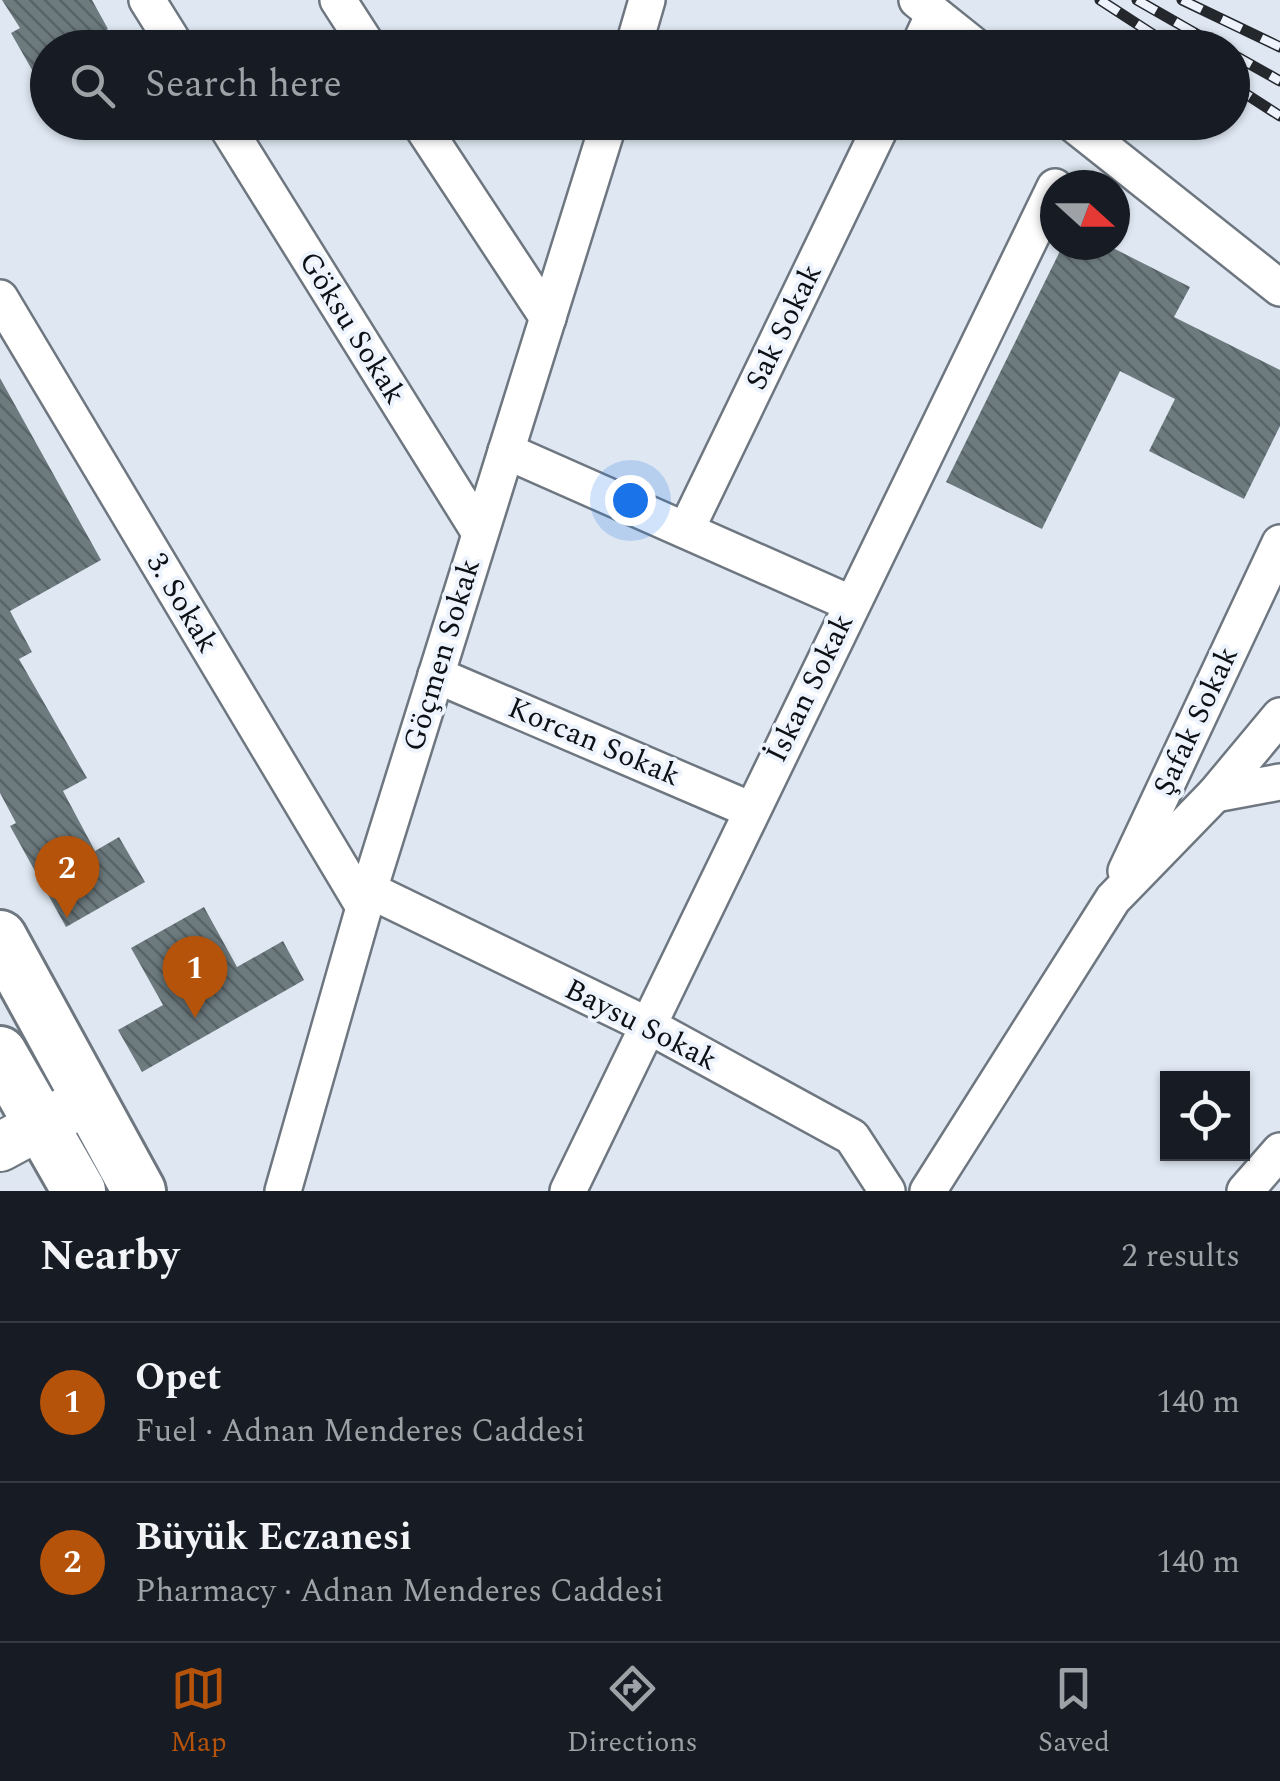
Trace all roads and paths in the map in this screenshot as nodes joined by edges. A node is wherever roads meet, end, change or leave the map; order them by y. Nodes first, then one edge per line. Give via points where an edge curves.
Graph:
1 (147, 0) edge
2 (338, 0) edge
3 (647, 0) edge
4 (926, 7) edge
5 (166, 30) edge
6 (357, 30) edge
7 (638, 30) edge
8 (955, 30) edge
9 (235, 140) edge
10 (431, 140) edge
11 (603, 140) edge
12 (874, 140) edge
13 (1072, 140) edge
14 (1093, 140) edge
15 (1062, 170) edge
16 (1040, 219) edge
17 (1280, 288) edge
18 (0, 298) edge
19 (548, 318) junction
20 (506, 450) junction
21 (686, 530) junction
22 (480, 533) junction
23 (1280, 543) edge
24 (852, 604) junction
25 (436, 675) junction
26 (1280, 716) edge
27 (1280, 782) edge
28 (1215, 794) junction
29 (751, 810) junction
30 (366, 899) junction
31 (1112, 899) junction
32 (0, 937) edge
33 (646, 1026) junction
34 (78, 1080) junction
35 (12, 1101) edge
36 (1280, 1151) edge
37 (0, 1158) edge
38 (68, 1191) edge
39 (79, 1191) edge
40 (139, 1191) edge
41 (283, 1191) edge
42 (568, 1191) edge
43 (887, 1191) edge
44 (928, 1191) edge
45 (1245, 1191) edge

1 - 5 street
2 - 6 street
3 - 7 street
4 - 8 street
9 - 22 street, Göksu Sokak
10 - 19 street
11 - 19 street, Göçmen Sokak
12 - 21 street, Sak Sokak
13 - 15 street, İskan Sokak
14 - 17 street
16 - 24 street, İskan Sokak
18 - 30 street, 3. Sokak
19 - 20 street, Göçmen Sokak
20 - 21 street
20 - 22 street, Göçmen Sokak
21 - 24 street
22 - 25 street, Göçmen Sokak
23 - 31 street, Şafak Sokak
24 - 29 street, İskan Sokak
25 - 29 street, Korcan Sokak
25 - 30 street, Göçmen Sokak
26 - 28 street, Şafak Sokak
27 - 28 street
28 - 31 street, Şafak Sokak
29 - 33 street, İskan Sokak
30 - 33 street, Baysu Sokak
30 - 41 street, Göçmen Sokak
31 - 44 street, Şafak Sokak
32 - 34 main road
33 - 42 street, İskan Sokak
33 - 43 street, Baysu Sokak via 852,1137
34 - 35 main road
34 - 40 main road
35 - 39 main road
36 - 45 street
37 - 38 main road via 41,1165

